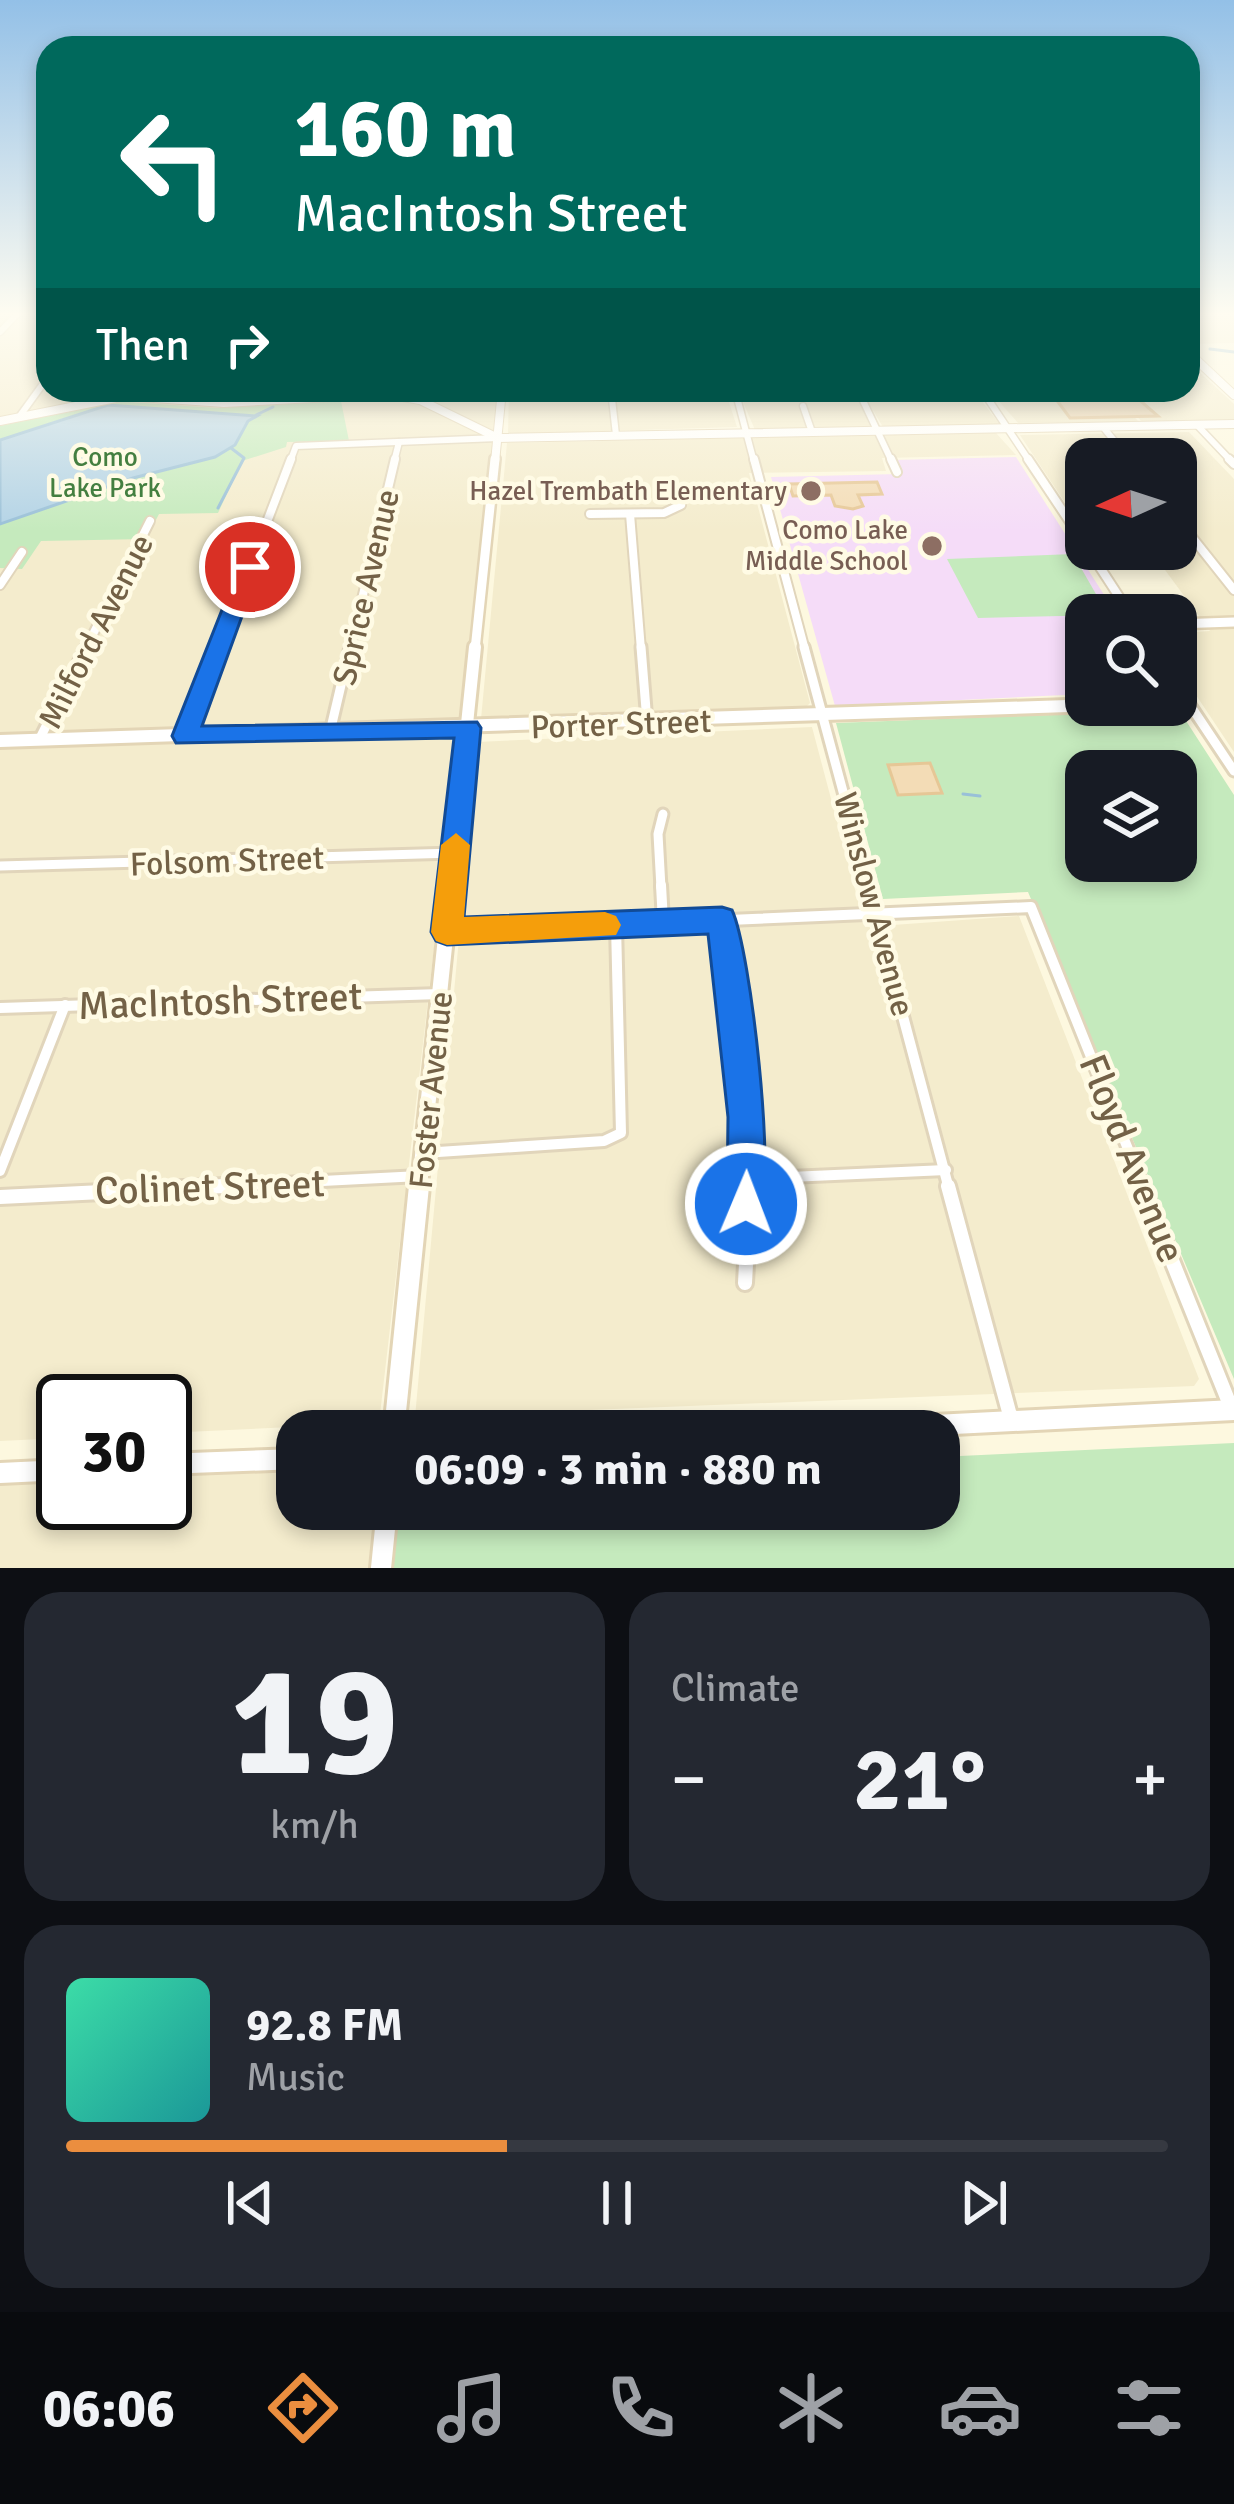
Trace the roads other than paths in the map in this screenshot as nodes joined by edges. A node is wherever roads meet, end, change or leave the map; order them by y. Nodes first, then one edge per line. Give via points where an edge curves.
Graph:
1 (36, 394) edge
2 (87, 402) edge
3 (425, 402) edge
4 (501, 402) edge
5 (612, 402) edge
6 (738, 402) edge
7 (863, 402) edge
8 (990, 402) edge
9 (803, 406) dead end
10 (19, 417) junction
11 (0, 421) edge
12 (1234, 424) edge
13 (1198, 425) junction
14 (1103, 427) junction
15 (1009, 429) junction
16 (877, 431) junction
17 (812, 432) junction
18 (747, 433) junction
19 (616, 436) junction
20 (498, 437) junction
21 (1112, 438) edge
22 (399, 442) junction
23 (1234, 464) edge
24 (897, 472) dead end
25 (681, 505) dead end
26 (590, 514) dead end
27 (630, 514) junction
28 (1065, 514) edge
29 (150, 521) dead end
30 (1197, 543) edge
31 (22, 552) dead end
32 (0, 585) edge
33 (1234, 590) edge
34 (1234, 622) edge
35 (1197, 623) edge
36 (1065, 706) edge
37 (823, 715) junction
38 (647, 722) junction
39 (1197, 722) edge
40 (468, 728) junction
41 (330, 732) junction
42 (185, 736) junction
43 (39, 740) junction
44 (0, 741) edge
45 (1234, 771) edge
46 (663, 814) dead end
47 (455, 854) junction
48 (0, 866) edge
49 (877, 912) junction
50 (722, 920) junction
51 (663, 922) junction
52 (616, 925) junction
53 (447, 932) junction
54 (440, 994) junction
55 (65, 1005) junction
56 (0, 1008) edge
57 (423, 1153) junction
58 (946, 1170) junction
59 (0, 1171) edge
60 (420, 1176) junction
61 (747, 1179) junction
62 (0, 1197) edge
63 (745, 1283) dead end
64 (396, 1410) edge
65 (1233, 1410) edge
66 (1011, 1420) junction
67 (960, 1423) edge
68 (276, 1460) edge
69 (192, 1464) edge
70 (36, 1471) edge
71 (0, 1473) edge
72 (385, 1530) edge
73 (381, 1568) edge

1 - 10 street
2 - 10 street
3 - 20 street
4 - 20 street, Foster Avenue
5 - 19 street
6 - 18 street, Winslow Avenue
7 - 16 street
8 - 15 street
9 - 17 street
10 - 11 street
12 - 13 street
13 - 14 street
13 - 23 street
14 - 15 street
14 - 21 street
15 - 16 street
15 - 28 street
16 - 17 street
16 - 24 street
17 - 18 street
18 - 19 street
18 - 37 street, Winslow Avenue
19 - 20 street
20 - 22 street
20 - 40 street, Foster Avenue
22 - 41 street, Sprice Avenue
22 - 42 street via 299,445
25 - 27 street
26 - 27 street
27 - 38 street
29 - 43 street, Milford Avenue
30 - 33 street
31 - 32 street
34 - 35 street
36 - 37 street, Porter Street
37 - 38 street, Porter Street
37 - 49 street, Winslow Avenue
38 - 40 street, Porter Street
39 - 45 street
40 - 41 street, Porter Street
40 - 47 street, Foster Avenue
41 - 42 street, Porter Street
42 - 43 street, Porter Street
43 - 44 street, Porter Street
46 - 51 street
47 - 48 street, Folsom Street
47 - 53 street, Foster Avenue
49 - 50 street
49 - 58 street, Winslow Avenue
49 - 65 street, Floyd Avenue via 1031,907
50 - 51 street
50 - 61 street
51 - 52 street
52 - 53 street
52 - 57 street via 621,1132 604,1142
53 - 54 street, Foster Avenue
54 - 55 street, MacIntosh Street
54 - 57 street, Foster Avenue
55 - 56 street, MacIntosh Street
55 - 59 street
57 - 60 street, Foster Avenue
58 - 61 street
58 - 66 street, Winslow Avenue
60 - 62 street, Colinet Street
60 - 64 street, Foster Avenue
61 - 63 street
65 - 66 street
66 - 67 street
68 - 69 street
70 - 71 street
72 - 73 street

